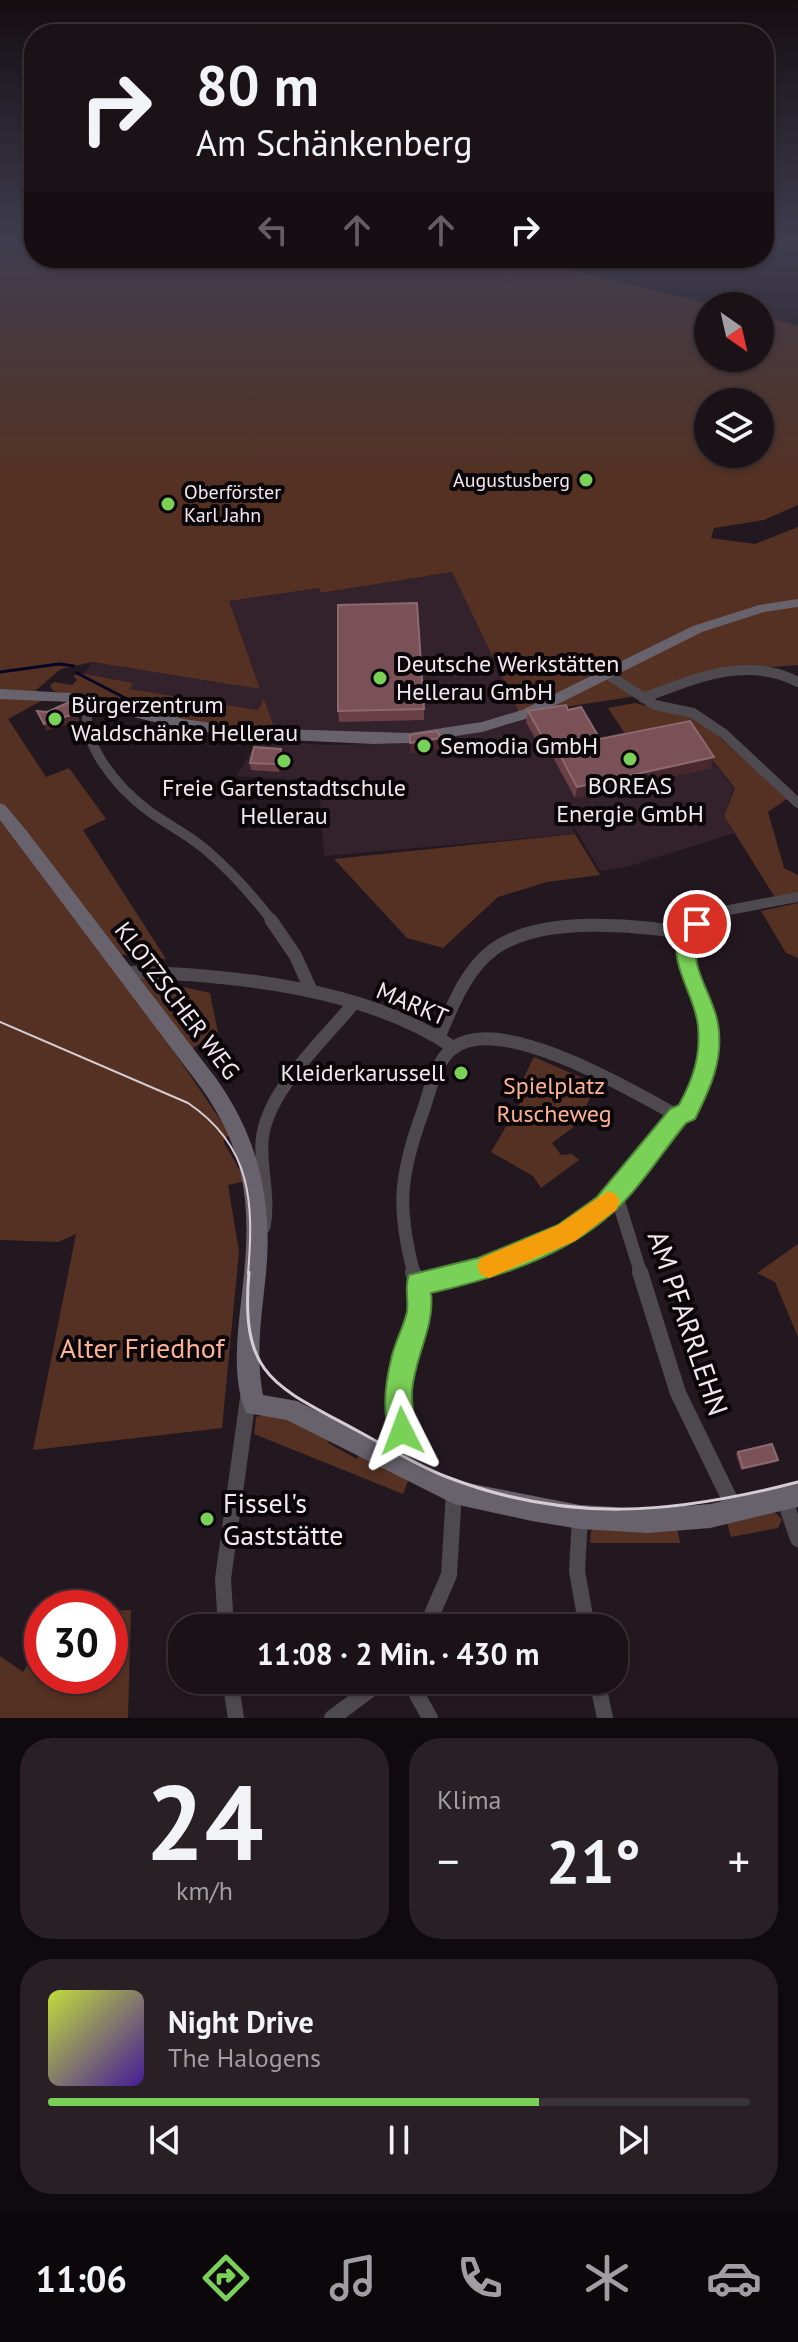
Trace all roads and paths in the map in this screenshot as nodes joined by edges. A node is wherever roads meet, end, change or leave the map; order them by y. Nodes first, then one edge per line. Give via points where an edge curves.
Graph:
1 (798, 603) edge
2 (607, 674) junction
3 (798, 682) edge
4 (0, 694) edge
5 (643, 698) junction
6 (90, 700) junction
7 (798, 803) edge
8 (0, 809) edge
9 (798, 897) edge
10 (688, 933) junction
11 (124, 972) junction
12 (311, 990) junction
13 (354, 1003) junction
14 (439, 1037) junction
15 (454, 1048) junction
16 (683, 1114) junction
17 (616, 1194) junction
18 (259, 1247) junction
19 (418, 1284) junction
20 (248, 1383) junction
21 (401, 1466) junction
22 (454, 1492) junction
23 (791, 1496) edge
24 (735, 1511) junction
25 (580, 1517) junction
26 (798, 1539) edge
27 (225, 1614) edge
28 (432, 1614) edge
29 (585, 1614) edge
30 (232, 1694) edge
31 (364, 1694) edge
32 (417, 1694) edge
33 (600, 1694) edge
34 (236, 1718) edge
35 (332, 1718) edge
36 (430, 1718) edge
37 (605, 1718) edge

1 - 2 street via 763,608 696,630
2 - 5 street
2 - 6 street via 512,720 414,738 244,735
3 - 5 street via 773,668 720,672
4 - 6 street via 51,693
5 - 7 street via 693,713 724,734
6 - 12 street via 87,728 111,770 139,803 213,855 254,898 303,969
8 - 11 street, KLOTZSCHER WEG
9 - 10 street via 713,913
10 - 14 street via 587,926 514,938 491,952 471,974
10 - 16 street via 685,953 708,1023 709,1046 702,1083
11 - 12 street, MARKT via 202,974
11 - 18 street, KLOTZSCHER WEG via 235,1124 254,1188
12 - 13 street, MARKT
13 - 14 street, MARKT
13 - 18 street via 274,1105 264,1133 269,1186
14 - 15 street, MARKT
15 - 16 street via 482,1038 534,1047
15 - 19 street, MARKT via 442,1064 416,1130 401,1201
16 - 17 street
17 - 19 street via 578,1226 533,1249 478,1270
17 - 24 street, AM PFARRLEHN via 678,1393
18 - 20 street, KLOTZSCHER WEG
19 - 21 street, MARKT via 420,1306 399,1395
20 - 21 street via 254,1405 289,1409
20 - 27 street via 223,1579
21 - 22 street
22 - 25 street
22 - 28 street via 449,1575
23 - 24 street
23 - 26 street
24 - 25 street via 648,1521
25 - 29 street via 577,1571
30 - 34 street
31 - 35 street
32 - 36 street
33 - 37 street

